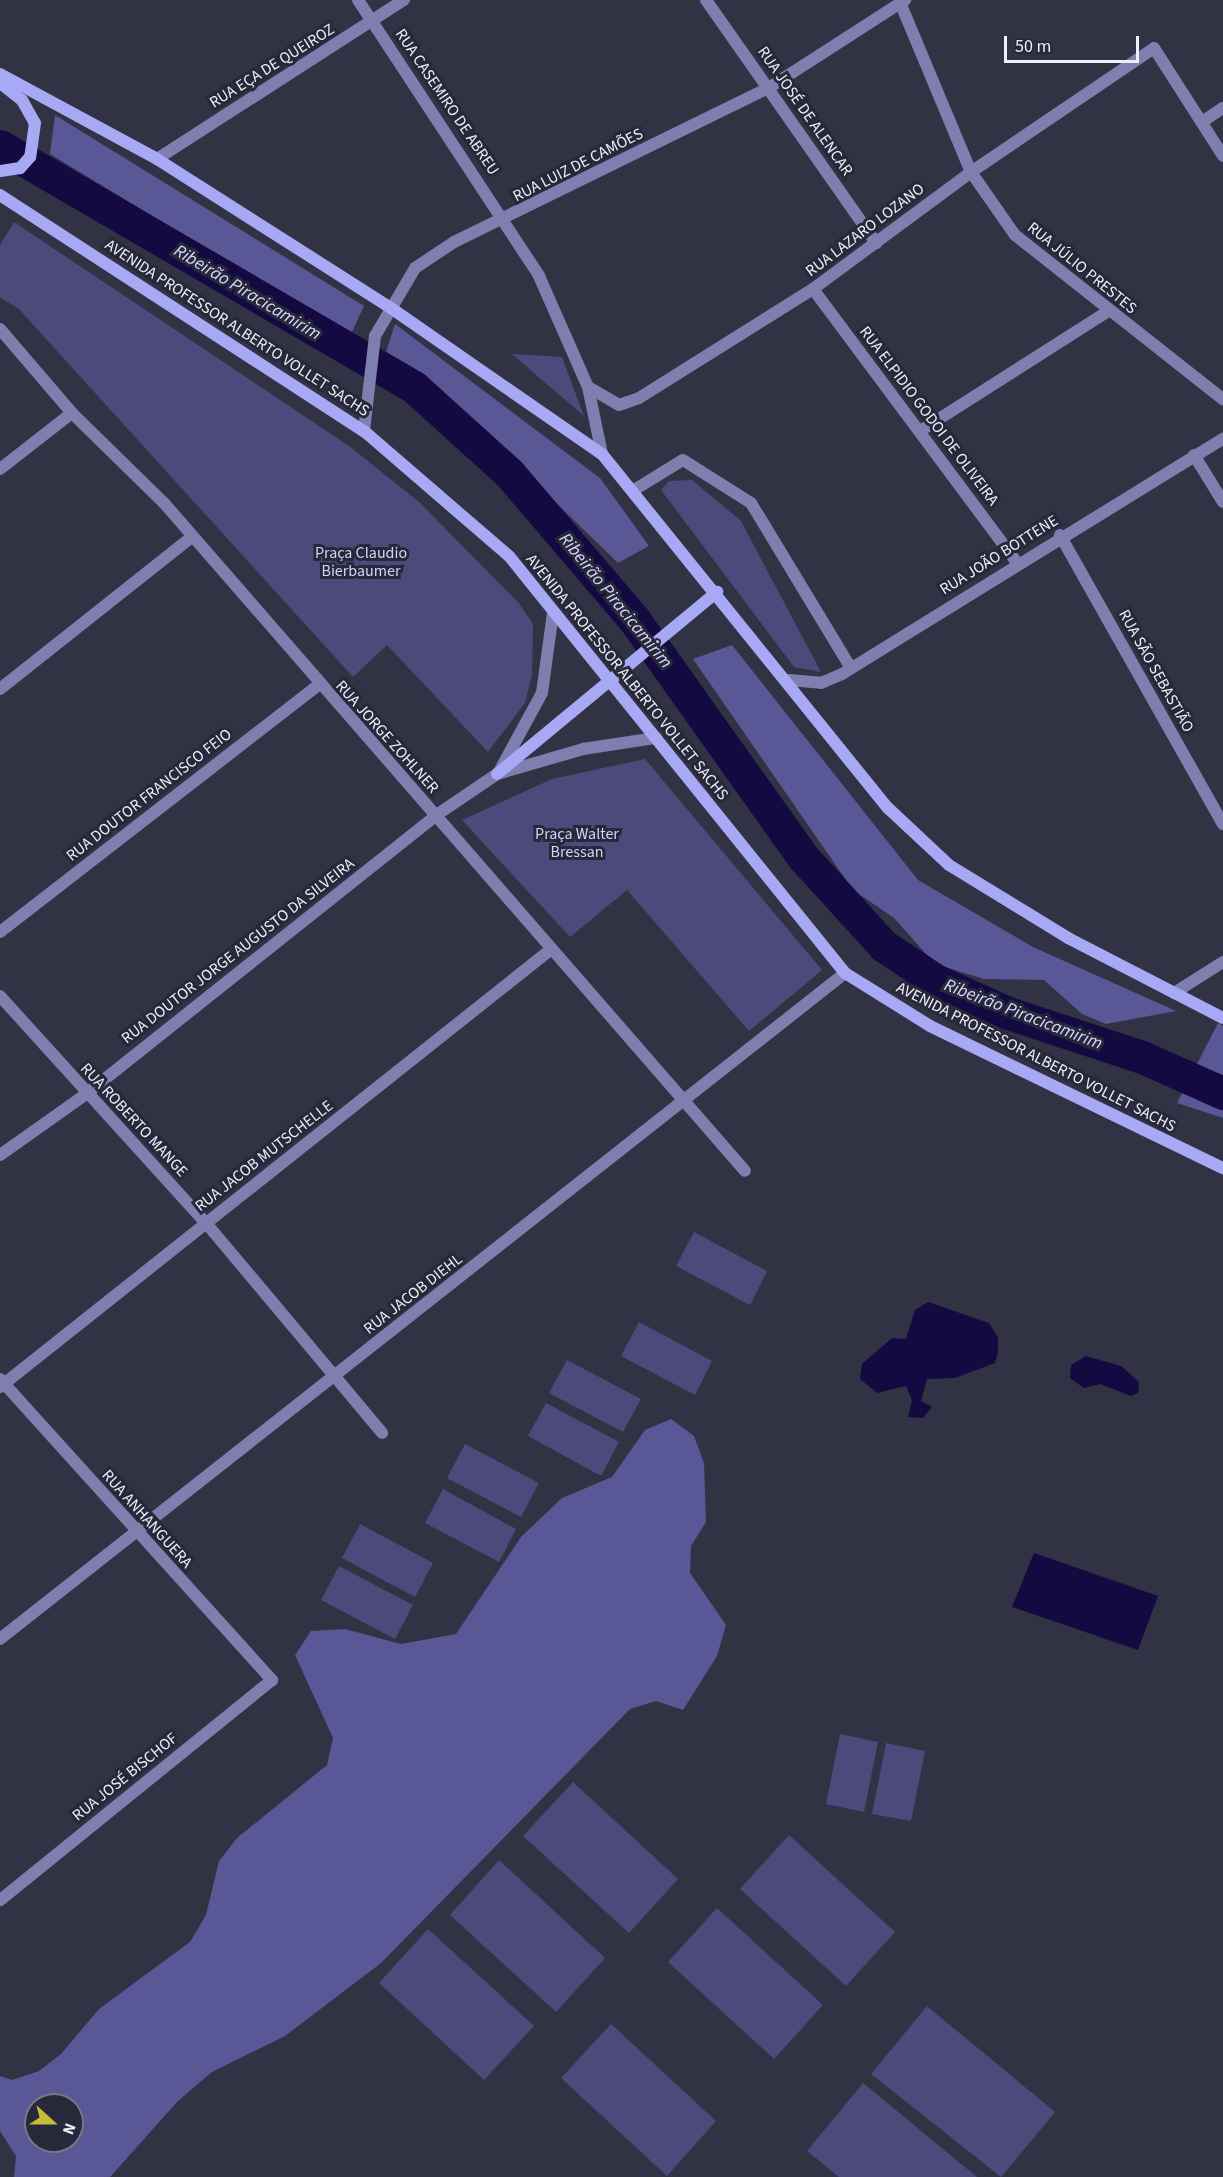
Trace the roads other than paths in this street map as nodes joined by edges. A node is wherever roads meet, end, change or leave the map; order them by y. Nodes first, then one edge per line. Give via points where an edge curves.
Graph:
1 (358, 0) edge
2 (404, 0) edge
3 (706, 0) edge
4 (901, 1) edge
5 (373, 22) junction
6 (0, 74) edge
7 (0, 83) edge
8 (770, 87) junction
9 (1223, 108) edge
10 (1202, 122) junction
11 (1223, 156) edge
12 (157, 159) junction
13 (2, 171) edge
14 (970, 172) junction
15 (0, 195) edge
16 (506, 219) junction
17 (876, 243) junction
18 (813, 289) junction
19 (388, 306) junction
20 (1107, 312) junction
21 (0, 329) edge
22 (588, 387) junction
23 (1223, 399) edge
24 (72, 414) junction
25 (364, 431) junction
26 (920, 431) junction
27 (1223, 439) edge
28 (603, 454) junction
29 (1194, 455) junction
30 (0, 470) edge
31 (634, 490) junction
32 (1223, 502) edge
33 (1060, 535) junction
34 (192, 537) junction
35 (1017, 562) junction
36 (717, 592) junction
37 (553, 613) junction
38 (851, 669) junction
39 (789, 680) junction
40 (607, 681) junction
41 (318, 685) junction
42 (0, 689) edge
43 (656, 738) junction
44 (497, 774) junction
45 (435, 816) junction
46 (1223, 824) edge
47 (0, 932) edge
48 (549, 951) junction
49 (1223, 962) edge
50 (845, 973) junction
51 (1174, 993) junction
52 (0, 996) edge
53 (1223, 1018) edge
54 (86, 1094) junction
55 (682, 1101) junction
56 (0, 1155) edge
57 (1223, 1168) edge
58 (746, 1172) dead end
59 (206, 1223) junction
60 (337, 1375) junction
61 (1, 1383) edge
62 (382, 1433) dead end
63 (136, 1532) junction
64 (0, 1639) edge
65 (272, 1680) joint
66 (0, 1899) edge

1 - 5 street, RUA CASEMIRO DE ABREU
2 - 5 street, RUA EÇA DE QUEIROZ
3 - 8 street, RUA JOSÉ DE ALENCAR
4 - 8 street, RUA LUIZ DE CAMÕES
4 - 14 street, RUA JÚLIO PRESTES
5 - 12 street, RUA EÇA DE QUEIROZ
5 - 16 street, RUA CASEMIRO DE ABREU
6 - 12 main road
7 - 13 main road via 22,100 35,123 30,157 20,168
8 - 16 street, RUA LUIZ DE CAMÕES
8 - 17 street, RUA JOSÉ DE ALENCAR
9 - 10 street
10 - 11 street
10 - 14 street, RUA LAZARO LOZANO via 1155,48
12 - 19 main road
14 - 17 street, RUA LAZARO LOZANO
14 - 20 street, RUA JÚLIO PRESTES via 1015,235
15 - 25 main road, AVENIDA PROFESSOR ALBERTO VOLLET SACHS
16 - 19 street, RUA LUIZ DE CAMÕES via 429,257
16 - 22 street, RUA CASEMIRO DE ABREU via 539,276
17 - 18 street, RUA LAZARO LOZANO
18 - 22 street, RUA LAZARO LOZANO via 639,398 619,405
18 - 26 street, RUA ELPIDIO GODOI DE OLIVEIRA
19 - 25 street, RUA LUIZ DE CAMÕES via 375,336
19 - 28 main road
20 - 23 street, RUA JÚLIO PRESTES
20 - 26 street
21 - 24 street, RUA JORGE ZOHLNER
22 - 28 street, RUA CASEMIRO DE ABREU
24 - 30 street
24 - 34 street, RUA JORGE ZOHLNER
25 - 37 main road, AVENIDA PROFESSOR ALBERTO VOLLET SACHS via 509,556
26 - 35 street, RUA ELPIDIO GODOI DE OLIVEIRA
27 - 29 street, RUA JOÃO BOTTENE
28 - 31 main road
29 - 32 street
29 - 33 street, RUA JOÃO BOTTENE
31 - 36 main road
31 - 38 street via 683,460 751,502
33 - 35 street, RUA JOÃO BOTTENE
33 - 46 street, RUA SÃO SEBASTIÃO
34 - 41 street, RUA JORGE ZOHLNER
34 - 42 street
35 - 38 street, RUA JOÃO BOTTENE
36 - 39 main road
36 - 40 main road
37 - 40 main road, AVENIDA PROFESSOR ALBERTO VOLLET SACHS
37 - 44 street, RUA DOUTOR JORGE AUGUSTO DA SILVEIRA via 542,693
38 - 39 street, RUA JOÃO BOTTENE via 821,682
39 - 51 main road via 888,807 949,865
40 - 43 main road, AVENIDA PROFESSOR ALBERTO VOLLET SACHS
40 - 44 main road
41 - 45 street, RUA JORGE ZOHLNER
41 - 47 street, RUA DOUTOR FRANCISCO FEIO
43 - 44 street, RUA DOUTOR JORGE AUGUSTO DA SILVEIRA via 583,749
43 - 50 main road, AVENIDA PROFESSOR ALBERTO VOLLET SACHS
44 - 45 street, RUA DOUTOR JORGE AUGUSTO DA SILVEIRA
45 - 48 street, RUA JORGE ZOHLNER
45 - 54 street, RUA DOUTOR JORGE AUGUSTO DA SILVEIRA
48 - 55 street, RUA JORGE ZOHLNER
48 - 59 street, RUA JACOB MUTSCHELLE
49 - 51 street
50 - 55 street, RUA JACOB DIEHL
50 - 57 main road, AVENIDA PROFESSOR ALBERTO VOLLET SACHS via 930,1026
51 - 53 main road
52 - 54 street, RUA ROBERTO MANGE
54 - 56 street, RUA DOUTOR JORGE AUGUSTO DA SILVEIRA
54 - 59 street, RUA ROBERTO MANGE
55 - 58 street, RUA JORGE ZOHLNER
55 - 60 street, RUA JACOB DIEHL
59 - 60 street, RUA ROBERTO MANGE
59 - 61 street, RUA JACOB MUTSCHELLE
60 - 62 street, RUA ROBERTO MANGE
60 - 63 street, RUA JACOB DIEHL
61 - 63 street, RUA ANHANGUERA
63 - 64 street, RUA JACOB DIEHL
63 - 65 street, RUA ANHANGUERA
65 - 66 street, RUA JOSÉ BISCHOF

